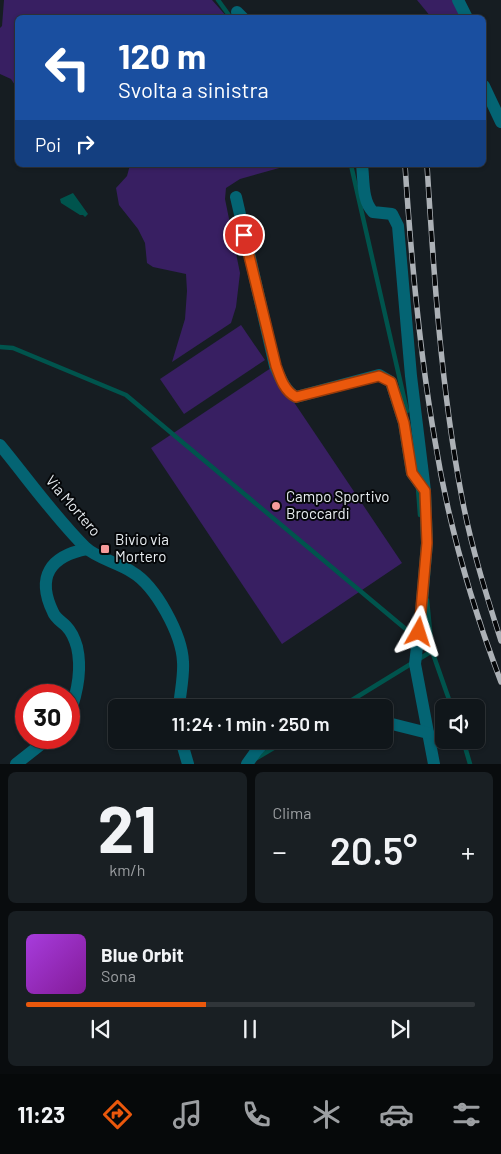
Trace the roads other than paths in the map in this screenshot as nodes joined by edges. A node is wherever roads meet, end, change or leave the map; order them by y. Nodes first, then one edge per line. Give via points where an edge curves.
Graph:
1 (458, 0) edge
2 (466, 15) edge
3 (486, 90) edge
4 (501, 122) edge
5 (362, 167) edge
6 (236, 197) dead end
7 (0, 446) edge
8 (425, 491) junction
9 (87, 549) junction
10 (77, 684) edge
11 (180, 699) edge
12 (393, 724) edge
13 (428, 733) junction
14 (36, 749) edge
15 (184, 749) edge
16 (257, 749) edge
17 (16, 764) edge
18 (188, 764) edge
19 (247, 764) edge
20 (434, 764) edge

1 - 2 street
3 - 4 street
5 - 8 street via 369,208 373,212 392,214 398,226
6 - 8 street via 281,381 296,397 379,376 391,382 404,423 412,473
7 - 9 street, Via Mortero
8 - 13 street via 427,543 415,664
9 - 10 street via 63,557 47,573 44,587 53,614 68,628 76,645
9 - 11 street, Via Mortero via 134,572 150,588 180,644 183,662
12 - 13 street
13 - 20 street
14 - 17 street
15 - 18 street
16 - 19 street

